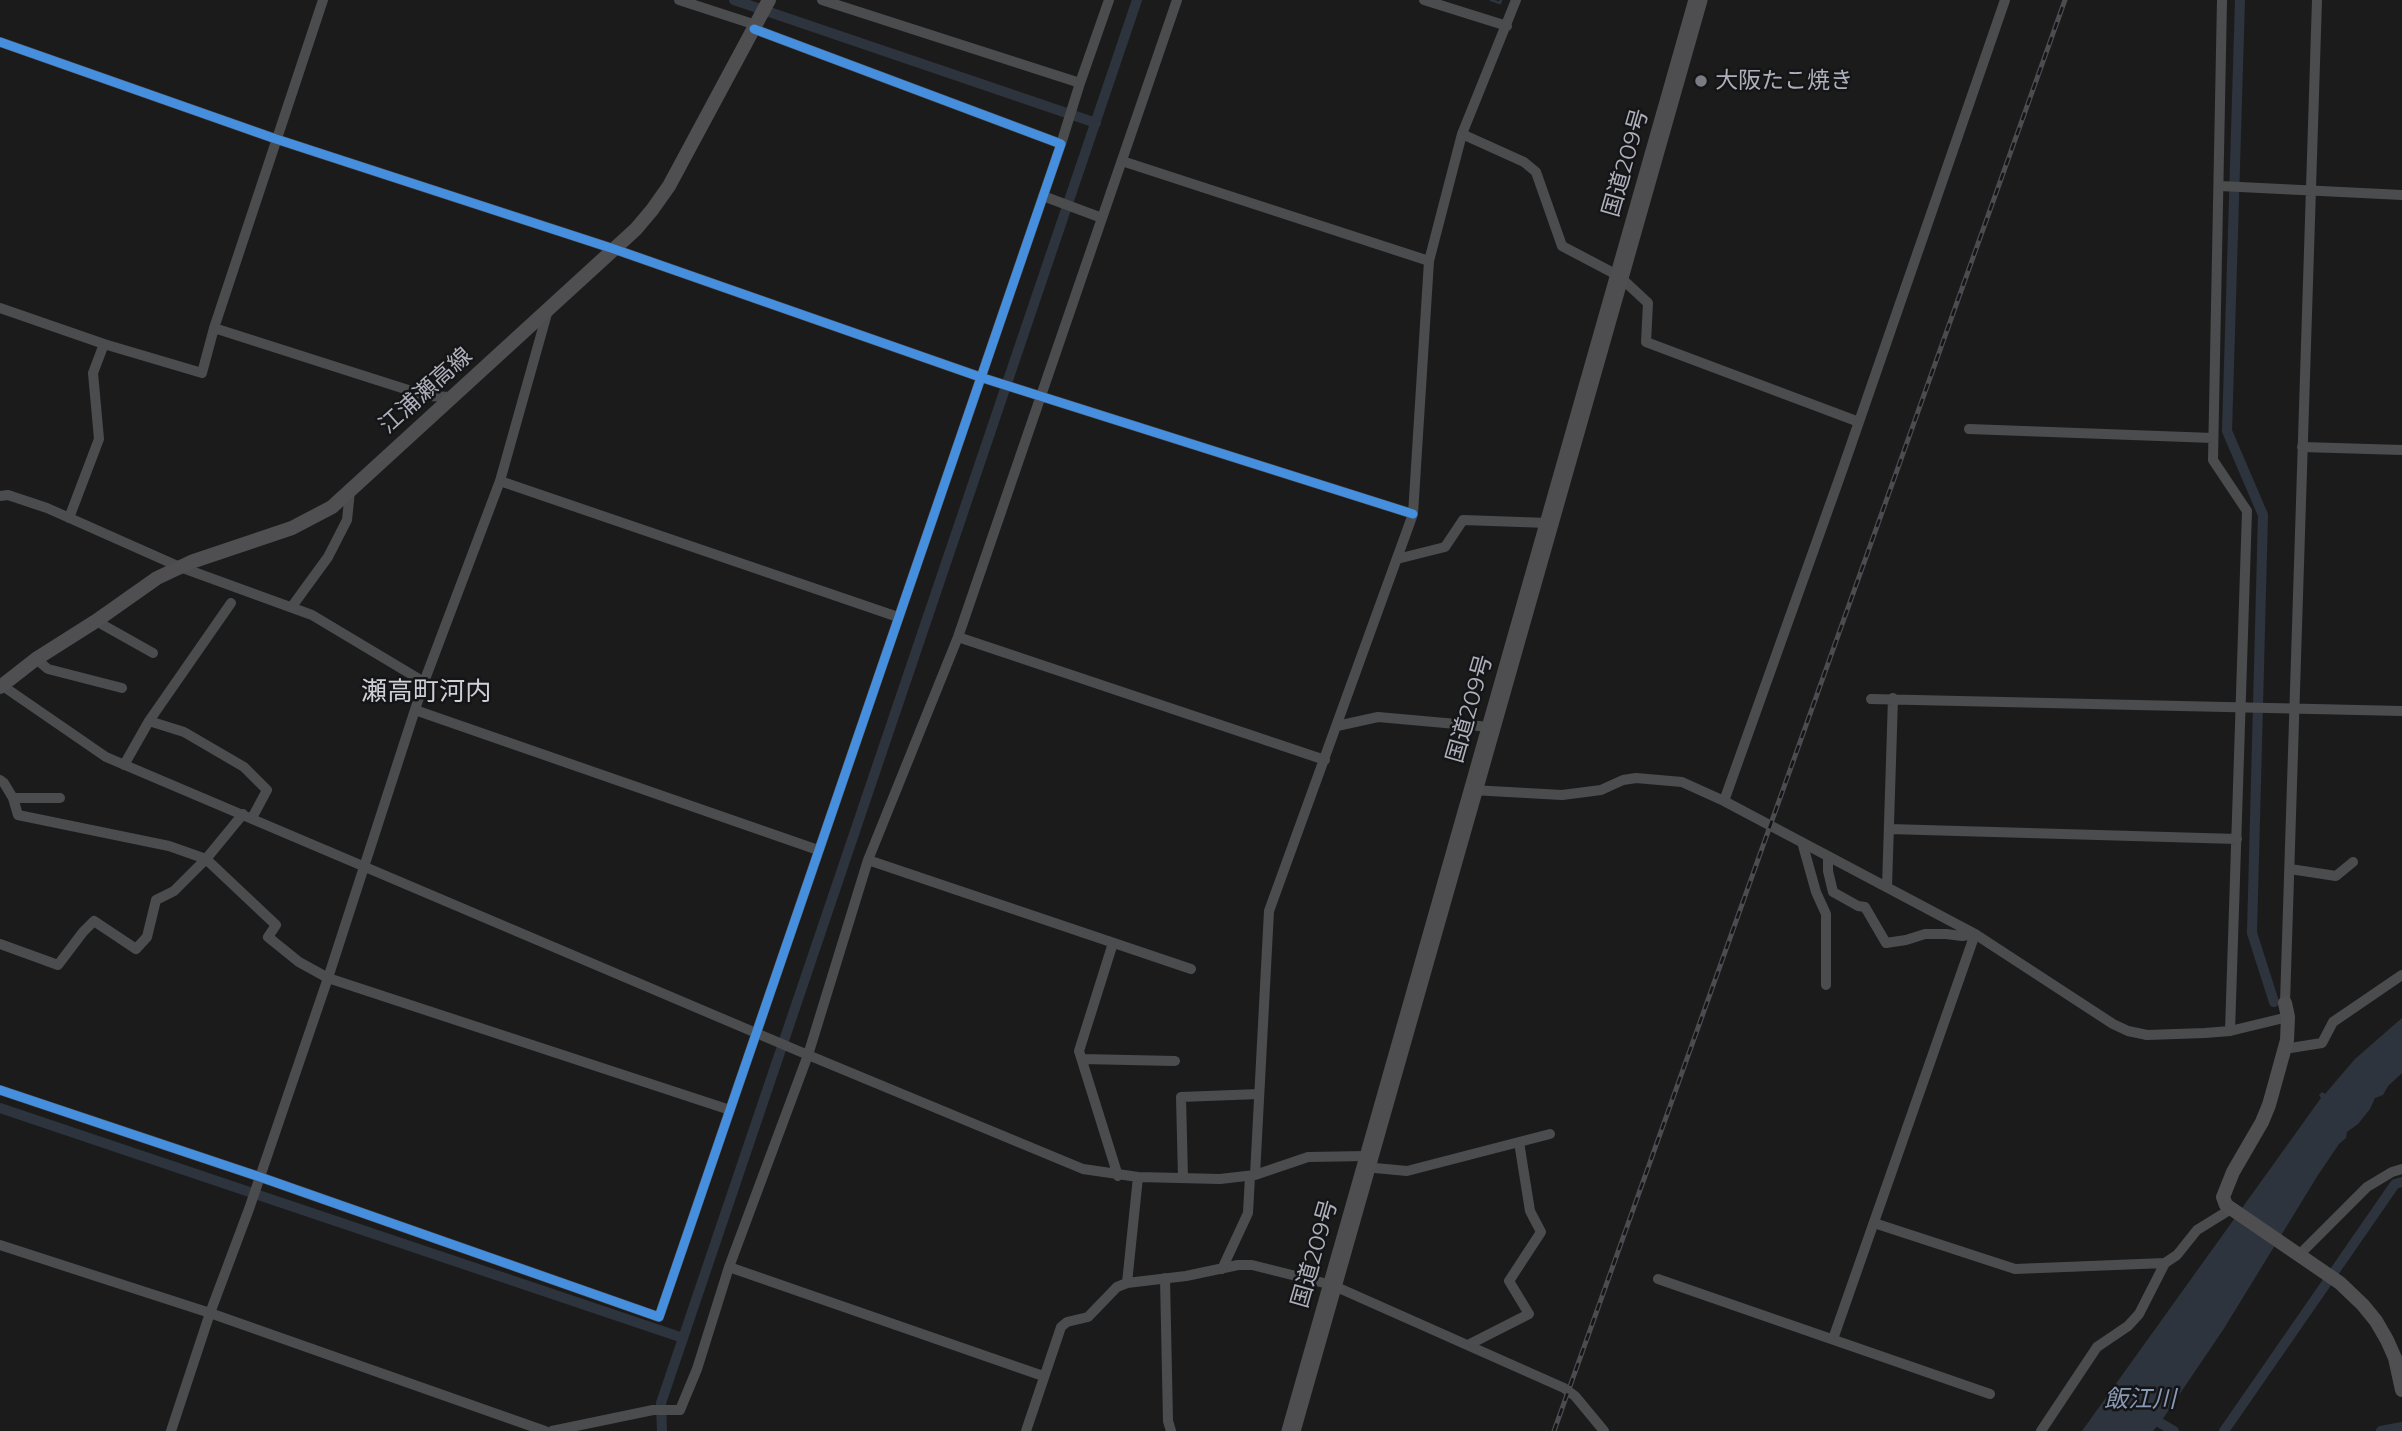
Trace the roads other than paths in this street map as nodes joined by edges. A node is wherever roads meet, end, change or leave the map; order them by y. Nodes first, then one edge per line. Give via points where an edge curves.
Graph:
1 (323, 0) edge
2 (679, 0) edge
3 (769, 0) edge
4 (822, 0) edge
5 (1109, 0) edge
6 (1177, 0) edge
7 (1424, 0) edge
8 (1516, 0) edge
9 (1698, 0) edge
10 (2006, 0) edge
11 (2222, 0) edge
12 (2317, 0) edge
13 (1507, 26) junction
14 (755, 27) junction
15 (0, 42) edge
16 (1080, 83) junction
17 (1462, 134) junction
18 (276, 139) junction
19 (1061, 144) junction
20 (1122, 161) junction
21 (2220, 186) junction
22 (2311, 191) junction
23 (2402, 195) edge
24 (1045, 197) junction
25 (1099, 217) junction
26 (614, 248) junction
27 (1429, 261) junction
28 (1619, 276) junction
29 (0, 307) edge
30 (549, 308) junction
31 (214, 328) junction
32 (104, 344) junction
33 (982, 377) junction
34 (1039, 396) junction
35 (453, 397) junction
36 (1859, 422) junction
37 (1969, 429) dead end
38 (2213, 438) junction
39 (2302, 447) junction
40 (2402, 450) edge
41 (500, 481) junction
42 (350, 491) junction
43 (0, 496) edge
44 (1413, 514) junction
45 (69, 518) junction
46 (1548, 523) junction
47 (1397, 559) junction
48 (180, 567) junction
49 (231, 603) dead end
50 (295, 609) junction
51 (898, 617) junction
52 (96, 621) junction
53 (958, 637) junction
54 (153, 653) dead end
55 (36, 659) junction
56 (424, 682) junction
57 (0, 686) edge
58 (121, 688) dead end
59 (1894, 698) junction
60 (1871, 699) dead end
61 (2241, 708) junction
62 (2294, 709) junction
63 (415, 710) junction
64 (2402, 711) edge
65 (149, 721) junction
66 (1337, 726) junction
67 (1490, 727) junction
68 (1325, 760) junction
69 (124, 765) junction
70 (0, 780) edge
71 (1472, 790) junction
72 (13, 798) junction
73 (60, 798) dead end
74 (1724, 801) junction
75 (247, 816) junction
76 (1889, 829) junction
77 (2237, 839) junction
78 (1802, 842) junction
79 (818, 850) junction
80 (1828, 856) junction
81 (206, 859) junction
82 (868, 860) junction
83 (2353, 862) dead end
84 (363, 866) junction
85 (2290, 869) junction
86 (1887, 887) junction
87 (1975, 934) junction
88 (1113, 943) junction
89 (0, 944) edge
90 (1191, 970) dead end
91 (2402, 975) edge
92 (328, 978) junction
93 (1826, 985) dead end
94 (2287, 1010) junction
95 (2230, 1031) junction
96 (759, 1034) junction
97 (2284, 1049) junction
98 (808, 1055) junction
99 (1082, 1059) junction
100 (1175, 1061) dead end
101 (0, 1090) edge
102 (1259, 1094) junction
103 (730, 1110) junction
104 (1550, 1134) dead end
105 (1519, 1142) junction
106 (1366, 1162) junction
107 (2402, 1169) edge
108 (1252, 1175) junction
109 (1118, 1176) junction
110 (260, 1177) junction
111 (1138, 1177) junction
112 (1183, 1178) junction
113 (2231, 1209) junction
114 (1874, 1223) junction
115 (0, 1245) edge
116 (2295, 1253) junction
117 (2165, 1263) junction
118 (729, 1267) junction
119 (1222, 1269) junction
120 (1165, 1278) junction
121 (1658, 1279) dead end
122 (1127, 1283) junction
123 (1332, 1285) junction
124 (210, 1313) junction
125 (1833, 1339) junction
126 (1468, 1345) junction
127 (1043, 1376) junction
128 (2402, 1390) edge
129 (1990, 1394) dead end
130 (170, 1431) edge
131 (545, 1431) edge
132 (552, 1431) edge
133 (1026, 1431) edge
134 (1171, 1431) edge
135 (1291, 1431) edge
136 (1604, 1431) edge
137 (2041, 1431) edge

1 - 18 street
2 - 14 street
3 - 14 main road, 江浦瀬高線
4 - 16 street
5 - 16 street
6 - 20 street
7 - 13 street
8 - 13 street
9 - 28 highway, 国道209号
10 - 36 street
11 - 21 street
12 - 22 street
13 - 17 street
14 - 19 street
14 - 26 main road, 江浦瀬高線 via 668,186 644,219
15 - 18 street
16 - 19 street
17 - 27 street
17 - 28 street via 1536,172 1562,246
18 - 26 street
18 - 31 street
19 - 24 street
20 - 25 street
20 - 27 street
21 - 22 street
21 - 38 street
22 - 23 street
22 - 39 street
24 - 25 street
24 - 33 street
25 - 34 street
26 - 30 main road, 江浦瀬高線
26 - 33 street
27 - 44 street
28 - 36 street via 1648,303 1646,342
28 - 46 highway, 国道209号
29 - 32 street
30 - 35 main road, 江浦瀬高線
30 - 41 street
31 - 32 street via 202,373
31 - 35 street via 427,396
32 - 45 street via 93,373 99,439
33 - 34 street
33 - 51 street
34 - 44 street
34 - 53 street
35 - 42 main road, 江浦瀬高線
36 - 74 street
37 - 38 street
38 - 61 street via 2213,460 2247,511
39 - 40 street
39 - 62 street
41 - 51 street
41 - 56 street
42 - 48 main road, 江浦瀬高線 via 332,507 292,528
42 - 50 street via 348,520 293,605
43 - 45 street
44 - 47 street
45 - 48 street
46 - 47 street via 1463,520 1445,547
46 - 67 highway, 国道209号
47 - 66 street
48 - 50 street
48 - 52 main road, 江浦瀬高線
49 - 65 street
50 - 56 street
51 - 79 street
52 - 54 street
52 - 55 main road, 江浦瀬高線
53 - 68 street
53 - 82 street
55 - 57 main road, 江浦瀬高線
55 - 58 street via 48,669
56 - 63 street
57 - 69 street
59 - 60 street
59 - 61 street
59 - 76 street
61 - 62 street
61 - 77 street
62 - 64 street
62 - 85 street
63 - 79 street
63 - 84 street
65 - 69 street
65 - 75 street via 184,733 244,767 267,790
66 - 67 street via 1378,717
66 - 68 street
67 - 71 highway, 国道209号
68 - 102 street via 1269,911
69 - 75 street
70 - 72 street
71 - 74 street via 1562,795 1601,790 1636,778 1682,782
71 - 106 highway, 国道209号
72 - 73 street
72 - 81 street via 18,815 169,846
74 - 78 street
75 - 81 street
75 - 84 street
76 - 77 street
76 - 86 street
77 - 95 street
78 - 80 street
78 - 93 street via 1826,914
79 - 96 street
80 - 86 street
80 - 87 street via 1833,892 1865,907 1886,943 1925,934
81 - 89 street via 174,891 156,900 148,937 136,949 94,921 58,965
81 - 92 street via 276,925 268,937
82 - 88 street
82 - 98 street
83 - 85 street via 2336,876
84 - 92 street
84 - 96 street
85 - 94 street
86 - 87 street
87 - 95 street via 2128,1031 2172,1035
87 - 114 street
88 - 90 street
88 - 99 street via 1079,1051
91 - 97 street via 2333,1022 2322,1043
92 - 103 street
92 - 110 street
94 - 95 street
94 - 97 main road
96 - 98 street
96 - 103 street
97 - 113 main road via 2262,1122 2225,1189 2223,1197
98 - 109 street via 1083,1169
98 - 118 street
99 - 100 street
99 - 109 street
101 - 110 street
102 - 108 street
102 - 112 street via 1181,1097
103 - 110 street via 659,1317
104 - 105 street
105 - 106 street via 1407,1171
105 - 126 street via 1530,1211 1541,1232 1508,1281 1529,1314
106 - 108 street via 1308,1157
106 - 123 highway, 国道209号
107 - 116 street via 2367,1187
108 - 112 street
108 - 119 street via 1248,1213
109 - 111 street
110 - 124 street
111 - 112 street
111 - 122 street
113 - 116 main road
113 - 117 street via 2197,1230
114 - 117 street via 2015,1269
114 - 125 street
115 - 124 street
116 - 128 main road via 2340,1283 2370,1313 2395,1358
117 - 137 street via 2139,1314 2097,1347
118 - 127 street
118 - 132 street via 680,1410 653,1410
119 - 120 street
119 - 123 street via 1252,1265
120 - 122 street
120 - 134 street
121 - 125 street
122 - 127 street via 1117,1287 1088,1317 1061,1327
123 - 126 street
123 - 135 highway, 国道209号
124 - 130 street
124 - 131 street
125 - 129 street
126 - 136 street via 1564,1388
127 - 133 street

